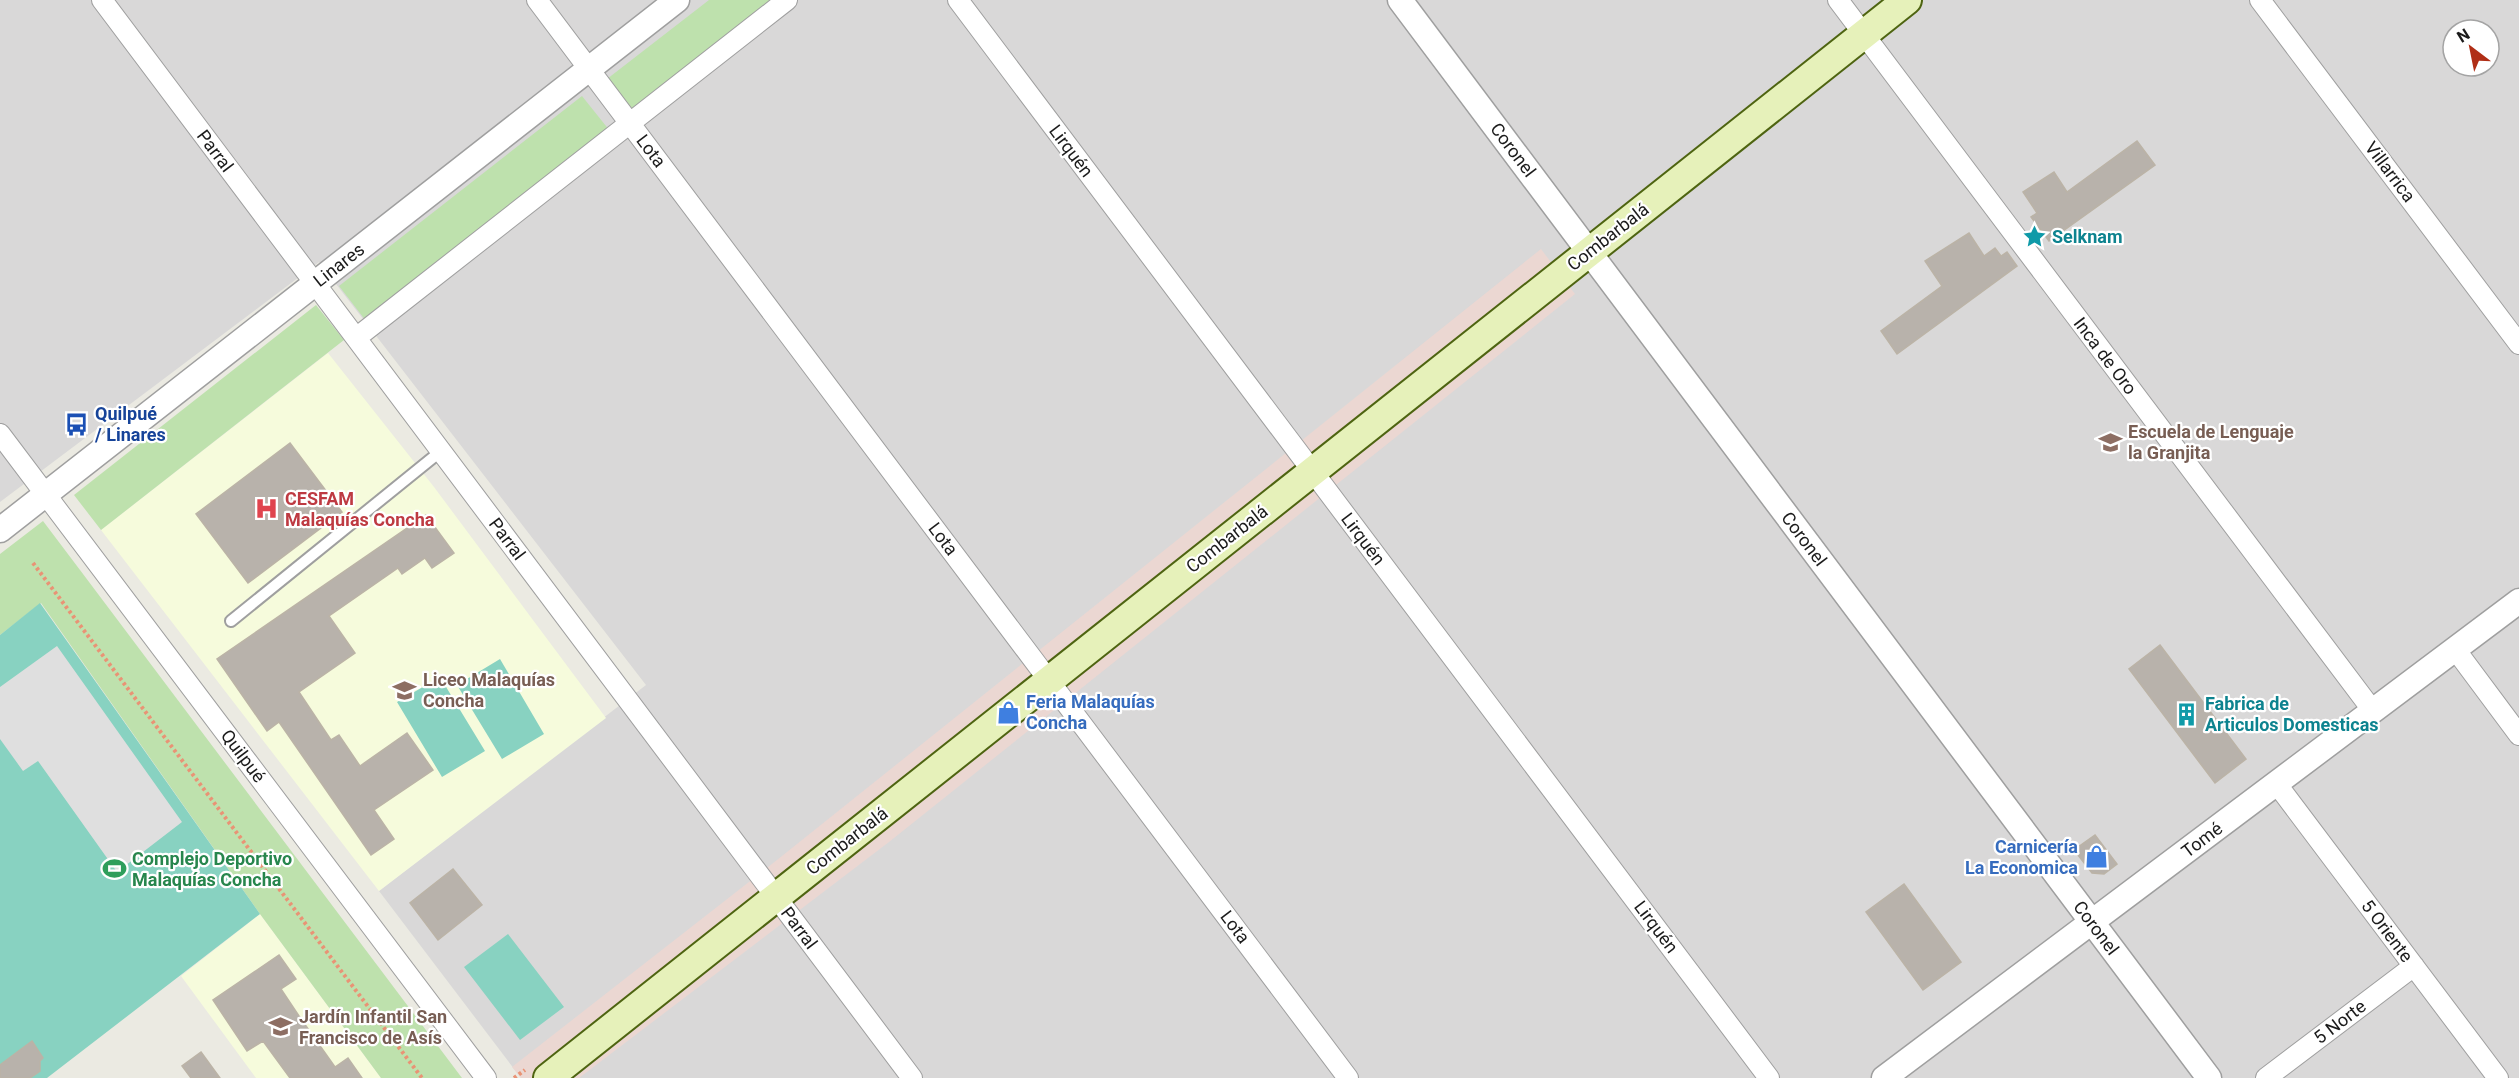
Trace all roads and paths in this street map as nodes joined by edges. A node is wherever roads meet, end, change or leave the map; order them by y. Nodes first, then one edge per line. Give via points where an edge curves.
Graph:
1 (102, 0) edge
2 (537, 0) edge
3 (677, 0) edge
4 (787, 0) edge
5 (958, 0) edge
6 (1400, 0) edge
7 (1838, 0) edge
8 (1907, 0) edge
9 (2260, 0) edge
10 (1864, 34) junction
11 (589, 69) junction
12 (630, 123) junction
13 (1589, 252) junction
14 (315, 284) junction
15 (356, 338) junction
16 (2519, 344) edge
17 (0, 434) edge
18 (441, 451) junction
19 (1313, 471) junction
20 (46, 494) junction
21 (0, 530) edge
22 (33, 563) dead end
23 (2519, 601) edge
24 (231, 621) dead end
25 (2455, 649) junction
26 (1050, 681) junction
27 (2373, 711) junction
28 (2519, 735) edge
29 (2276, 783) junction
30 (776, 898) junction
31 (2092, 922) junction
32 (2414, 966) junction
33 (422, 1078) edge
34 (486, 1078) edge
35 (548, 1078) edge
36 (912, 1078) edge
37 (1348, 1078) edge
38 (1769, 1078) edge
39 (1884, 1078) edge
40 (2209, 1078) edge
41 (2266, 1078) edge
42 (2498, 1078) edge

1 - 14 street, Parral
2 - 11 street, Lota
3 - 11 street, Linares
4 - 12 street
5 - 19 street, Lirquén
6 - 13 street, Coronel
7 - 10 street, Inca de Oro
8 - 10 main road, Combarbalá
9 - 16 street, Villarrica
10 - 13 main road, Combarbalá
10 - 27 street, Inca de Oro
11 - 12 street, Lota
11 - 14 street, Linares
12 - 15 street
12 - 26 street, Lota
13 - 19 main road, Combarbalá
13 - 31 street, Coronel
14 - 15 street, Parral
14 - 20 street, Linares
15 - 18 street, Parral
17 - 20 street, Quilpué
18 - 24 lane
18 - 30 street, Parral
19 - 26 main road, Combarbalá
19 - 38 street, Lirquén
20 - 21 street, Linares
20 - 34 street, Quilpué
22 - 33 path
23 - 25 street, Tomé
25 - 27 street, Tomé
25 - 28 street
26 - 30 main road, Combarbalá
26 - 37 street, Lota
27 - 29 street, Tomé
29 - 31 street, Tomé
29 - 32 street, 5 Oriente
30 - 35 main road, Combarbalá
30 - 36 street, Parral
31 - 39 street, Tomé
31 - 40 street, Coronel
32 - 41 street, 5 Norte
32 - 42 street, 5 Oriente

